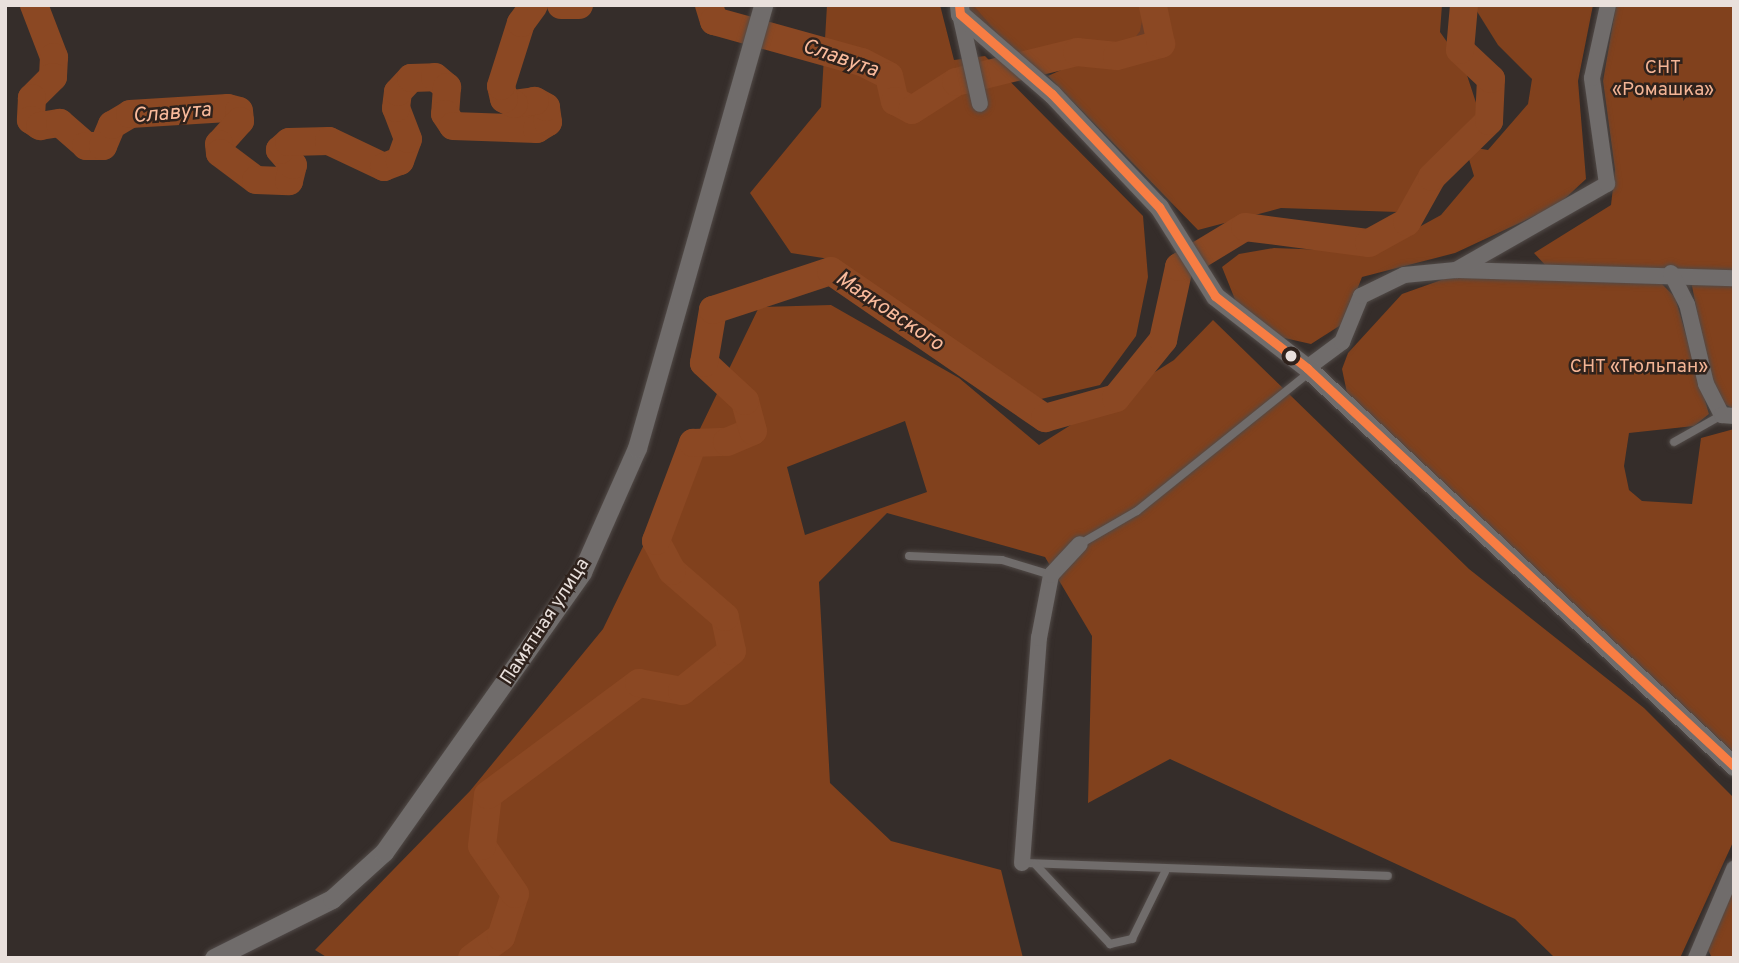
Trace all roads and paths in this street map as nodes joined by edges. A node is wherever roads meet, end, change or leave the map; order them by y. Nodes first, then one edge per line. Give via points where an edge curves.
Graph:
1 (1608, 5) edge
2 (763, 7) edge
3 (959, 9) edge
4 (980, 104) dead end
5 (1456, 270) junction
6 (1671, 273) junction
7 (1734, 278) edge
8 (1309, 370) junction
9 (1728, 416) edge
10 (1674, 442) dead end
11 (1080, 544) joint
12 (909, 556) dead end
13 (1051, 575) junction
14 (1734, 766) edge
15 (1029, 864) junction
16 (1734, 869) edge
17 (1166, 872) junction
18 (1388, 876) dead end
19 (214, 958) edge
20 (1696, 958) edge

1 - 5 street via 1592,78 1607,184
2 - 19 street, Памятная улица via 637,448 582,572 384,852 332,899
3 - 4 street
3 - 8 street via 1052,94 1159,207 1215,296
5 - 6 street
5 - 8 street via 1404,275 1361,296 1342,342
6 - 7 street
6 - 9 street
8 - 11 lane via 1137,511
8 - 14 street
9 - 10 lane
11 - 13 street
12 - 13 lane via 1002,560
13 - 15 street via 1039,638
15 - 17 lane
15 - 17 lane via 1110,944 1132,939
16 - 20 street
17 - 18 lane

